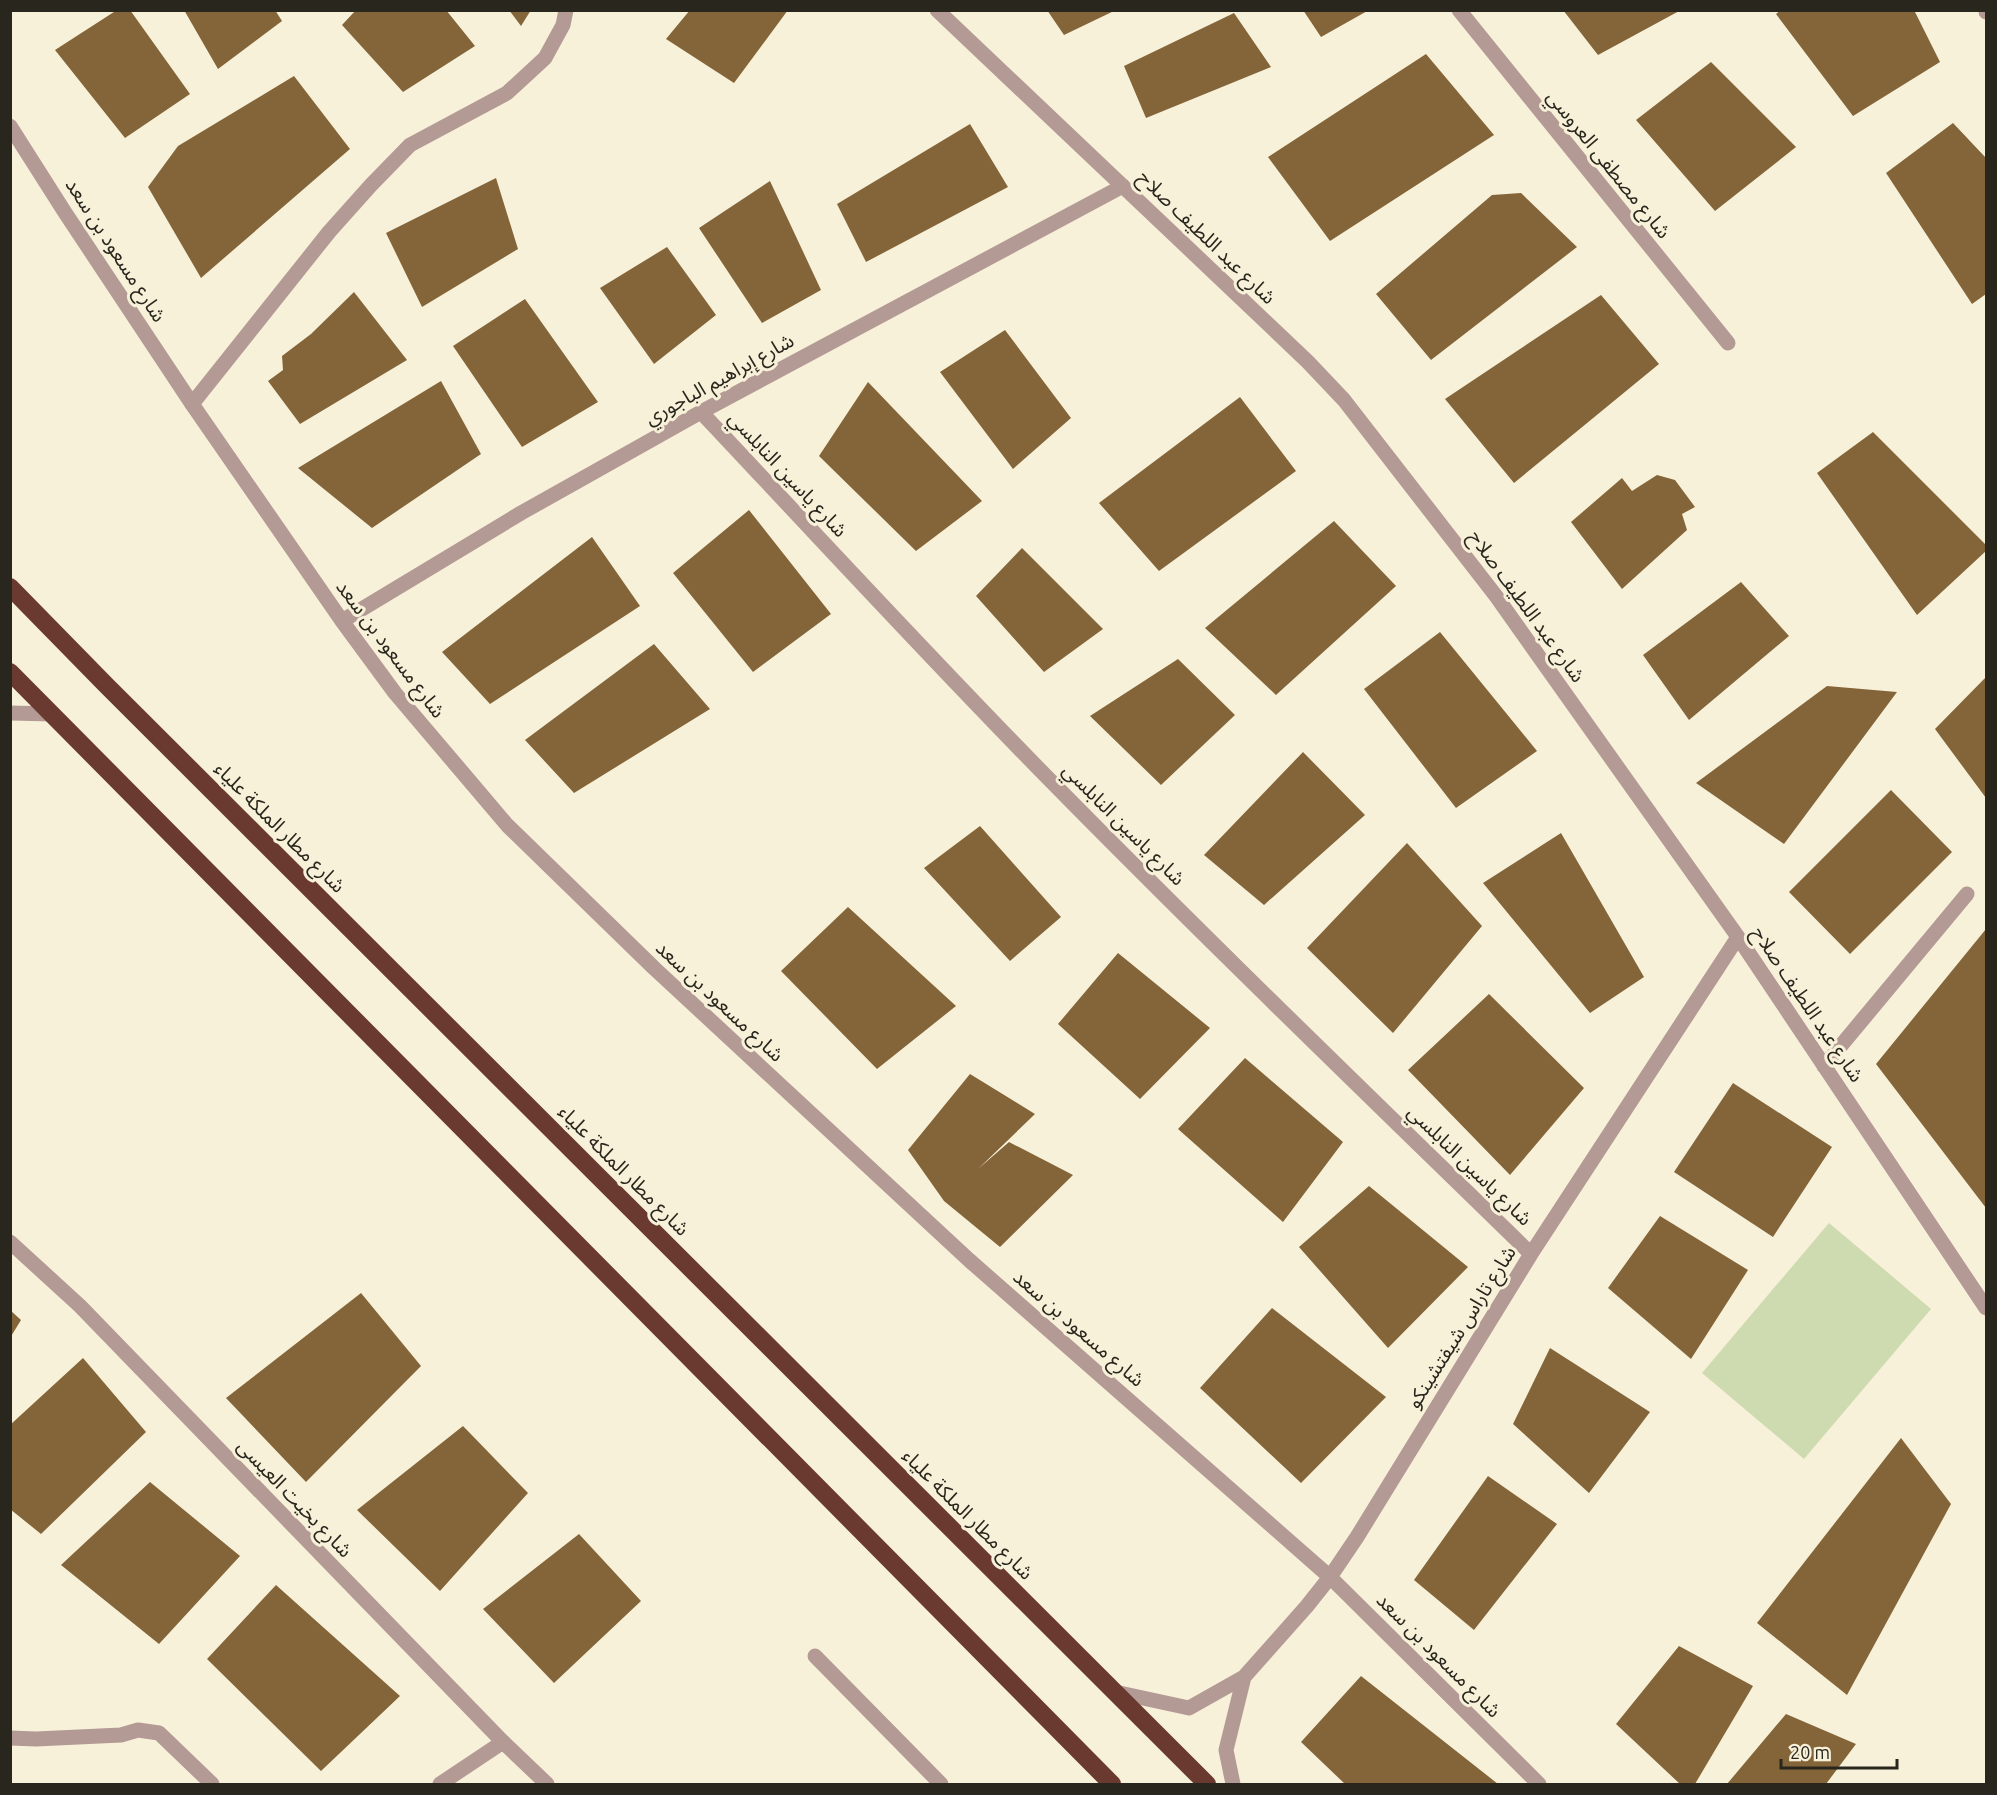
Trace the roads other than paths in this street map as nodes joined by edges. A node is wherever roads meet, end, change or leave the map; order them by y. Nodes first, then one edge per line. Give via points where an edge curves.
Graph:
1 (566, 10) edge
2 (937, 10) edge
3 (1459, 10) edge
4 (10, 126) edge
5 (1124, 186) junction
6 (1728, 342) dead end
7 (192, 404) junction
8 (701, 412) junction
9 (10, 586) edge
10 (342, 621) junction
11 (10, 672) edge
12 (10, 714) edge
13 (52, 714) junction
14 (1967, 894) dead end
15 (1738, 938) junction
16 (1824, 1066) junction
17 (10, 1242) edge
18 (1531, 1254) junction
19 (1986, 1308) edge
20 (1330, 1577) junction
21 (815, 1656) dead end
22 (1244, 1677) junction
23 (1115, 1692) junction
24 (10, 1738) edge
25 (503, 1742) junction
26 (212, 1785) edge
27 (440, 1785) edge
28 (547, 1785) edge
29 (941, 1785) edge
30 (1112, 1785) edge
31 (1207, 1785) edge
32 (1233, 1785) edge
33 (1539, 1785) edge

1 - 7 street via 563,25 545,58 507,93 410,145 371,185
2 - 5 street, شارع عبد اللطيف صلاح
3 - 6 street, شارع مصطفى العروسي
4 - 7 street, شارع مسعود بن سعد
5 - 8 street, شارع إبراهيم الباجوري
5 - 15 street, شارع عبد اللطيف صلاح via 1344,400 1496,596
7 - 10 street, شارع مسعود بن سعد
8 - 10 street, شارع إبراهيم الباجوري via 521,513
8 - 18 street, شارع ياسين النابلسي via 1045,775
9 - 23 highway, شارع مطار الملكة علياء
10 - 20 street, شارع مسعود بن سعد via 449,759 572,890 969,1260
11 - 13 highway
12 - 13 street
13 - 30 highway
14 - 16 street
15 - 16 street, شارع عبد اللطيف صلاح
15 - 18 street, شارع تاراس شيفتشينكو
16 - 19 street, شارع عبد اللطيف صلاح
17 - 25 street, شارع بخيت العيسى via 80,1306
18 - 20 street, شارع تاراس شيفتشينكو
20 - 22 street, شارع تاراس شيفتشينكو
20 - 33 street, شارع مسعود بن سعد
21 - 29 street
22 - 23 street, شارع تاراس شيفتشينكو via 1189,1708
22 - 32 street via 1226,1750
23 - 31 highway, شارع مطار الملكة علياء
24 - 26 street via 121,1735 138,1730 159,1733
25 - 27 street
25 - 28 street, شارع بخيت العيسى

